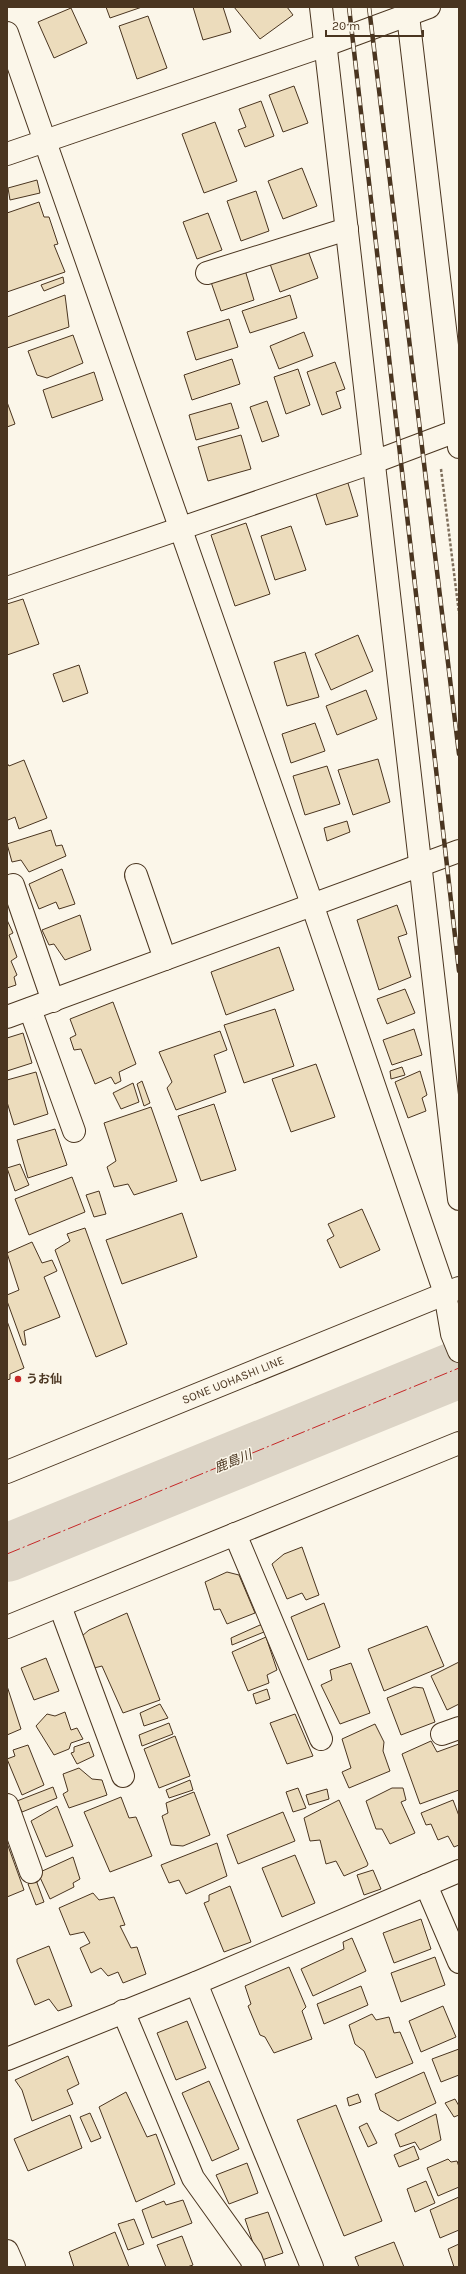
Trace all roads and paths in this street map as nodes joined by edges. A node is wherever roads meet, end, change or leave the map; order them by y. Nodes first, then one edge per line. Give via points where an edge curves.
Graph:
1 (321, 7) edge
2 (428, 7) edge
3 (408, 10) edge
4 (7, 33) edge
5 (326, 45) junction
6 (44, 141) junction
7 (7, 154) edge
8 (347, 229) junction
9 (207, 273) dead end
10 (458, 436) edge
11 (374, 462) junction
12 (180, 529) junction
13 (7, 588) edge
14 (459, 851) edge
15 (421, 866) junction
16 (136, 875) dead end
17 (13, 885) dead end
18 (312, 904) junction
19 (164, 959) junction
20 (53, 1001) junction
21 (30, 1009) junction
22 (7, 1017) edge
23 (74, 1130) dead end
24 (459, 1199) edge
25 (452, 1290) edge
26 (456, 1343) edge
27 (459, 1443) edge
28 (7, 1472) edge
29 (235, 1534) junction
30 (60, 1606) junction
31 (7, 1627) edge
32 (321, 1738) dead end
33 (123, 1776) dead end
34 (7, 1805) edge
35 (459, 1871) edge
36 (31, 1872) dead end
37 (426, 1885) junction
38 (459, 1962) edge
39 (196, 1983) junction
40 (123, 2011) junction
41 (7, 2059) edge
42 (7, 2250) edge
43 (14, 2267) edge
44 (254, 2267) edge
45 (312, 2267) edge

1 - 5 street
2 - 3 street
3 - 5 street
3 - 10 street
4 - 6 street
5 - 6 street
5 - 8 street
6 - 7 street
6 - 12 street
8 - 9 street
8 - 11 street
10 - 11 street
11 - 12 street
11 - 15 street
12 - 13 street
12 - 18 street
14 - 15 street
15 - 18 street
15 - 24 street
16 - 19 street
17 - 20 street
18 - 19 street
18 - 25 street
19 - 20 street
20 - 21 street
21 - 22 street
21 - 23 street
25 - 26 street
25 - 28 street, SONE UOHASHI LINE
27 - 29 street
29 - 30 street
29 - 32 street
30 - 31 street
30 - 33 street
34 - 36 street
35 - 37 street
37 - 38 street
37 - 39 street
39 - 40 street
39 - 45 street
40 - 41 street
40 - 44 street via 193,2178 251,2259
42 - 43 street

